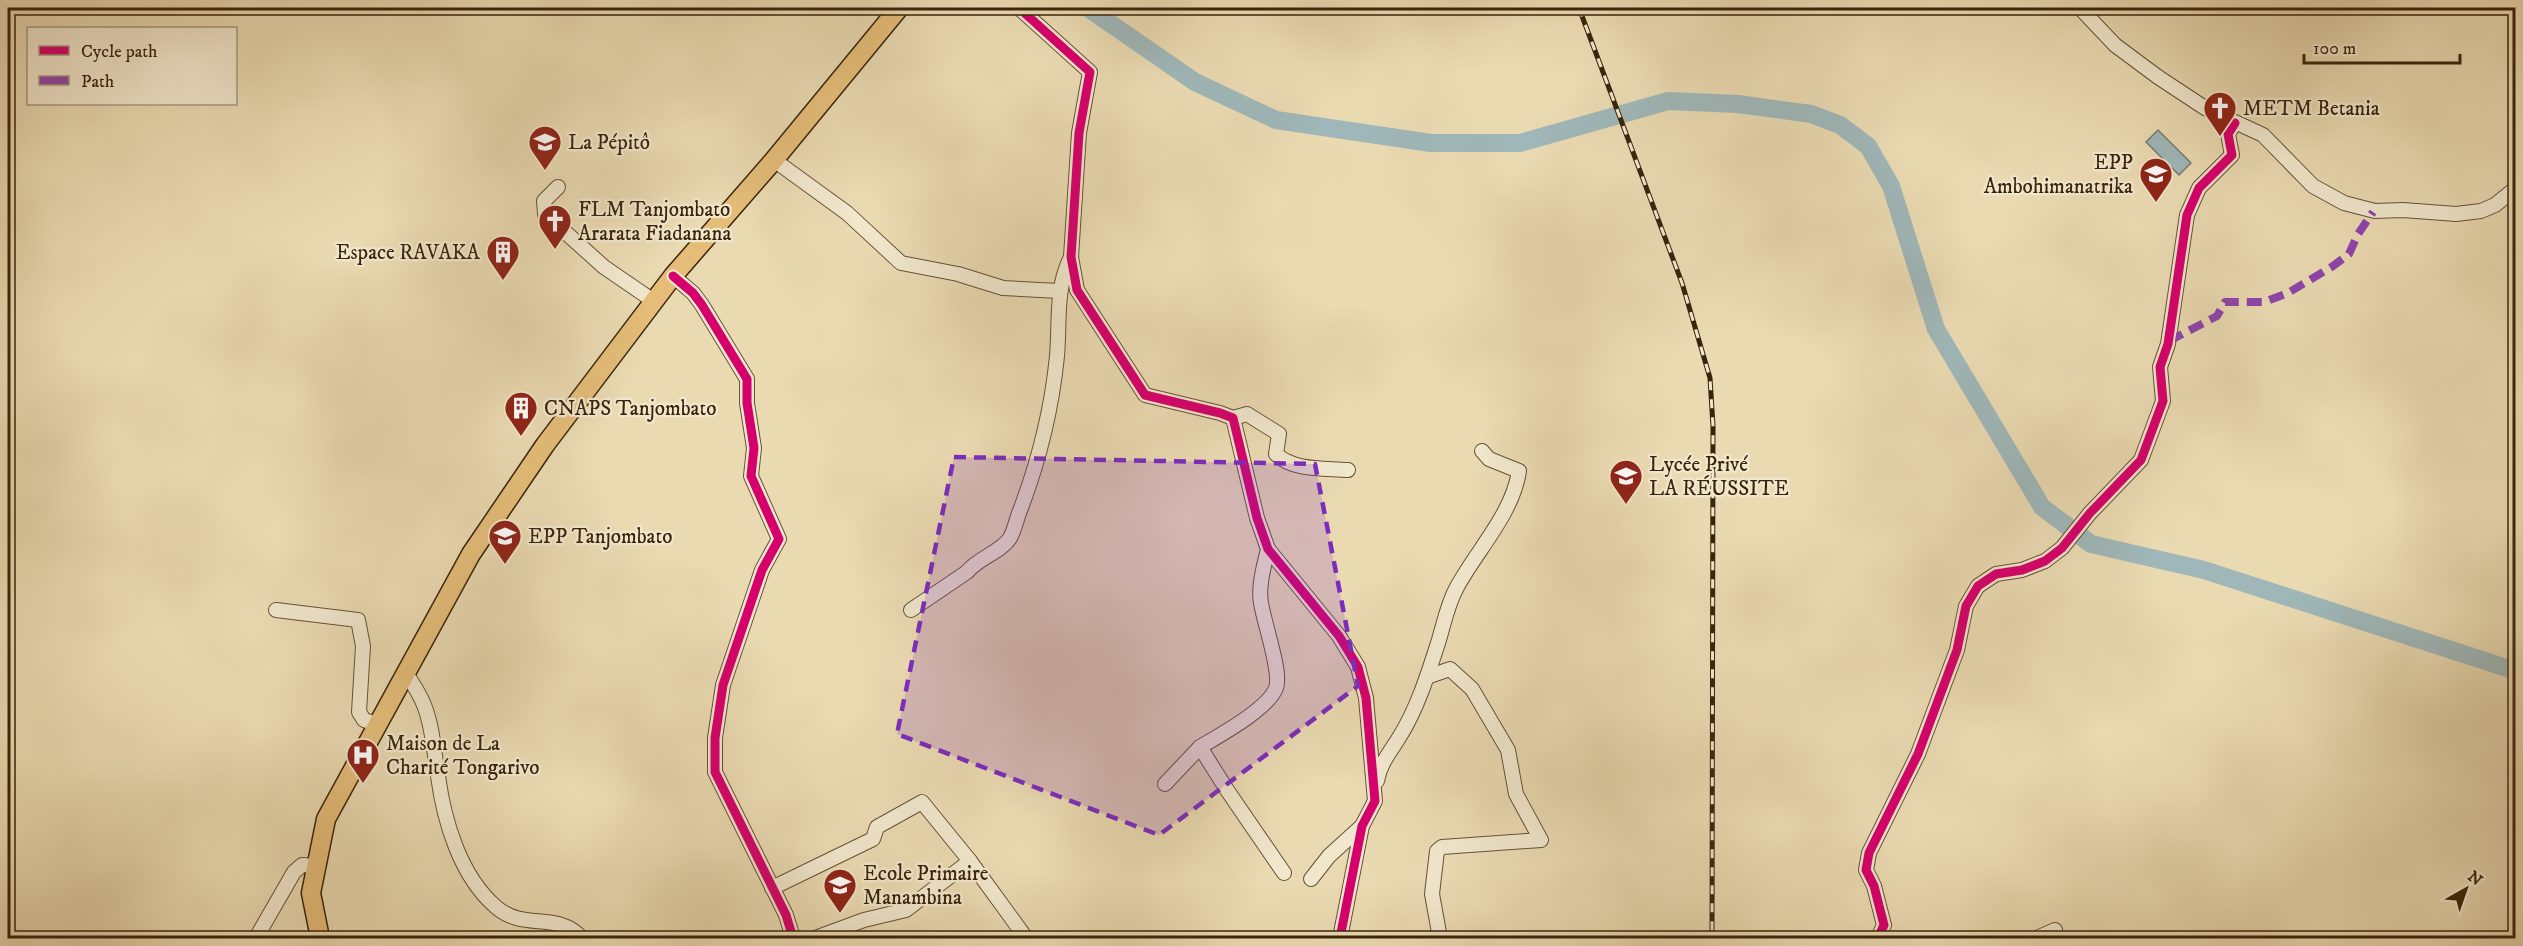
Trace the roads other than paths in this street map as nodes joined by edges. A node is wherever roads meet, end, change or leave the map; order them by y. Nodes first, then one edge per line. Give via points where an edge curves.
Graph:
1 (898, 8) edge
2 (1019, 8) edge
3 (2080, 8) edge
4 (2235, 123) junction
5 (774, 160) junction
6 (558, 187) dead end
7 (2516, 188) edge
8 (1071, 257) junction
9 (674, 276) junction
10 (1059, 291) junction
11 (655, 302) junction
12 (1233, 418) junction
13 (1482, 451) dead end
14 (1348, 471) dead end
15 (1268, 549) junction
16 (276, 610) dead end
17 (911, 610) dead end
18 (406, 673) junction
19 (1426, 677) junction
20 (377, 724) junction
21 (1200, 747) junction
22 (1165, 784) dead end
23 (1375, 801) junction
24 (1362, 826) junction
25 (970, 861) junction
26 (315, 866) junction
27 (1284, 873) dead end
28 (1311, 879) dead end
29 (772, 888) junction
30 (2055, 930) dead end
31 (256, 939) edge
32 (320, 939) edge
33 (582, 939) edge
34 (793, 939) edge
35 (815, 939) edge
36 (1026, 939) edge
37 (1340, 939) edge
38 (1440, 939) edge
39 (1878, 939) edge
40 (2037, 939) edge

1 - 5 main road
2 - 8 street via 1090,72 1079,133
3 - 4 street via 2115,45 2205,108
4 - 7 street via 2263,135 2313,186 2344,202 2375,211 2481,211
4 - 39 street via 2228,134 2232,155 2199,188 2187,215 2168,344 2160,367 2163,401 2141,460 2045,561 1996,574 1978,586 1966,606 1957,650 1918,754 1869,853 1866,870 1884,925
5 - 9 main road
5 - 10 street via 847,213 901,263 1004,288
6 - 11 street via 544,201 545,214 604,267
8 - 10 street
8 - 12 street via 1077,290 1145,395
9 - 11 main road
9 - 29 street via 702,305 747,380 754,448 751,476 779,538 762,570 723,685 715,738 715,772
10 - 17 street via 1057,359 1044,429 1029,487 1009,540
11 - 18 main road via 545,445 483,536
12 - 14 street via 1247,414 1279,434 1276,454 1282,460
12 - 15 street
13 - 19 street via 1490,459 1519,471 1518,480 1508,504 1457,588
15 - 21 street via 1260,600 1278,669 1276,688 1265,703
15 - 23 street via 1339,636 1358,667 1366,698
16 - 20 street via 358,620 363,646 358,712 364,720
18 - 20 main road
18 - 33 street via 424,705 450,831 477,885 496,908 520,921 562,923
19 - 23 street via 1401,735 1379,770
19 - 38 street via 1450,669 1472,690 1508,750 1516,794 1541,840 1440,849 1436,853 1432,894
20 - 26 main road via 326,819
21 - 22 street
21 - 27 street
23 - 24 street
24 - 28 street via 1329,855
24 - 37 street
25 - 29 street via 922,802 877,827 873,839
25 - 35 street via 906,910 864,920
25 - 36 street
26 - 31 street via 302,865 294,872
26 - 32 main road via 311,893
29 - 34 street
30 - 40 street

